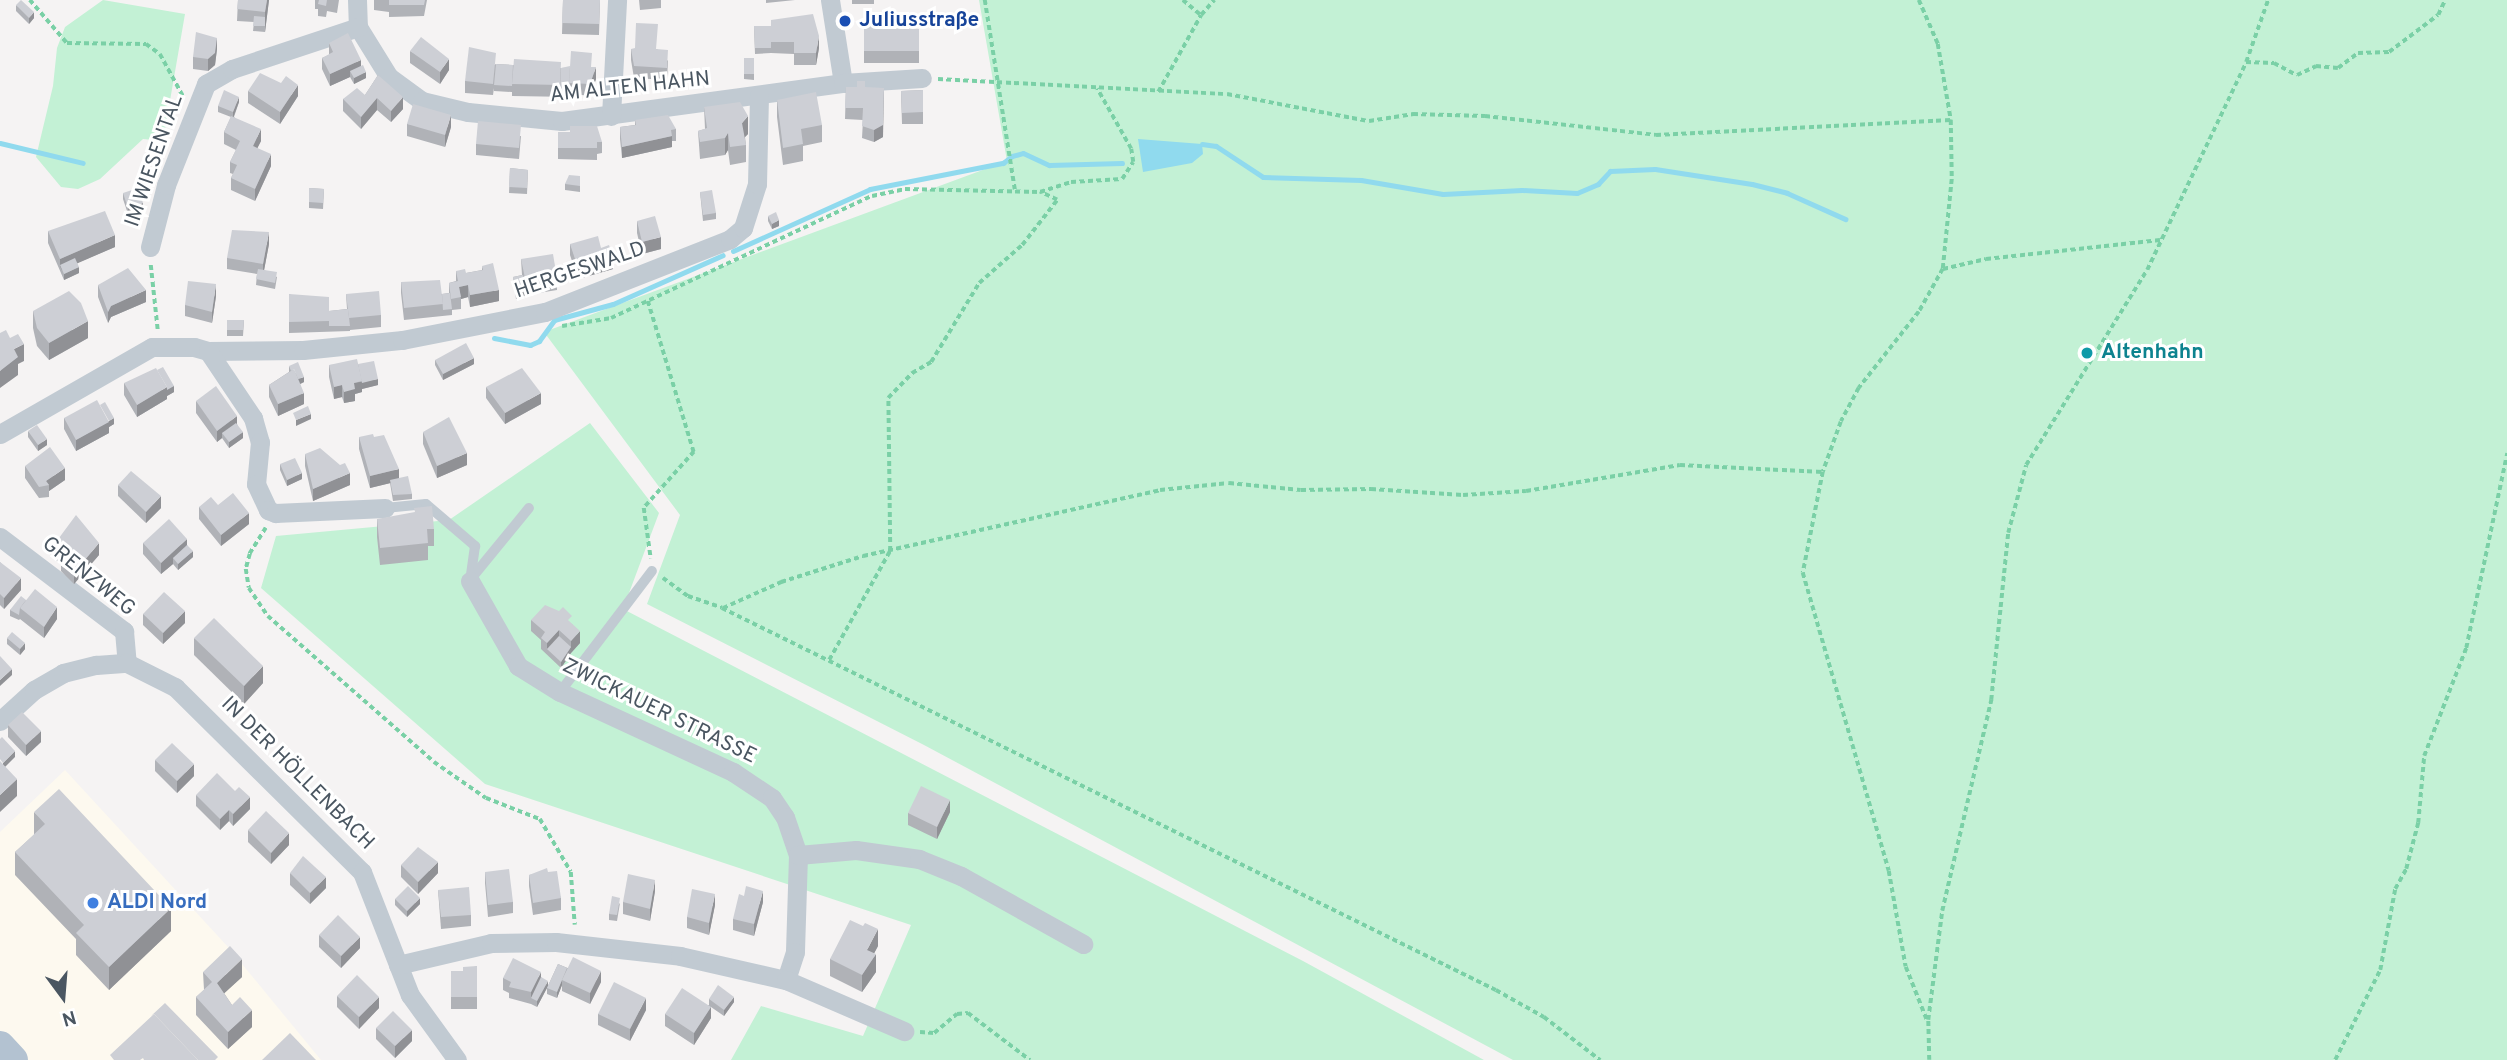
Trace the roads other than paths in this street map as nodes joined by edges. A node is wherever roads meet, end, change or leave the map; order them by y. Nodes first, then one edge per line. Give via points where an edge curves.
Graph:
1 (358, 0) edge
2 (617, 0) edge
3 (830, 0) edge
4 (358, 27) junction
5 (922, 78) road end
6 (843, 83) junction
7 (759, 96) junction
8 (611, 116) junction
9 (150, 247) road end
10 (208, 351) junction
11 (0, 434) edge
12 (385, 508) joint
13 (529, 508) dead end
14 (0, 537) edge
15 (652, 570) road end
16 (470, 581) junction
17 (127, 663) junction
18 (560, 692) junction
19 (0, 721) edge
20 (797, 855) junction
21 (1083, 944) dead end
22 (398, 965) junction
23 (786, 980) junction
24 (904, 1031) road end
25 (0, 1046) edge
26 (13, 1060) edge
27 (457, 1060) edge

1 - 4 street
2 - 8 street
3 - 6 street
4 - 8 street, AM ALTEN HAHN via 389,77 422,100 468,112 562,121
4 - 9 street, IM WIESENTAL via 232,69 206,84 166,185
5 - 6 street
6 - 7 street, AM ALTEN HAHN
7 - 8 street, AM ALTEN HAHN
7 - 10 street, HERGESWALD via 757,184 743,228 730,239 545,312 402,340 303,350
10 - 11 street, HERGESWALD via 152,347
10 - 12 street via 253,418 260,442 256,484 268,510
12 - 16 lane via 426,504 475,546
13 - 16 lane
14 - 17 street, GRENZWEG via 124,631
15 - 18 lane
16 - 18 street, ZWICKAUER STRASSE via 518,666
17 - 19 street via 63,673 34,690
17 - 22 street, IN DER HÖLLENBACH via 176,687 347,853 376,898
18 - 20 street, ZWICKAUER STRASSE via 758,785 785,817
20 - 21 street via 856,850 919,859 961,876
20 - 23 street, ZWICKAUER STRASSE via 795,952
22 - 23 street via 491,943 577,945 680,956
22 - 27 street, IN DER HÖLLENBACH via 410,995
23 - 24 street
25 - 26 main road

